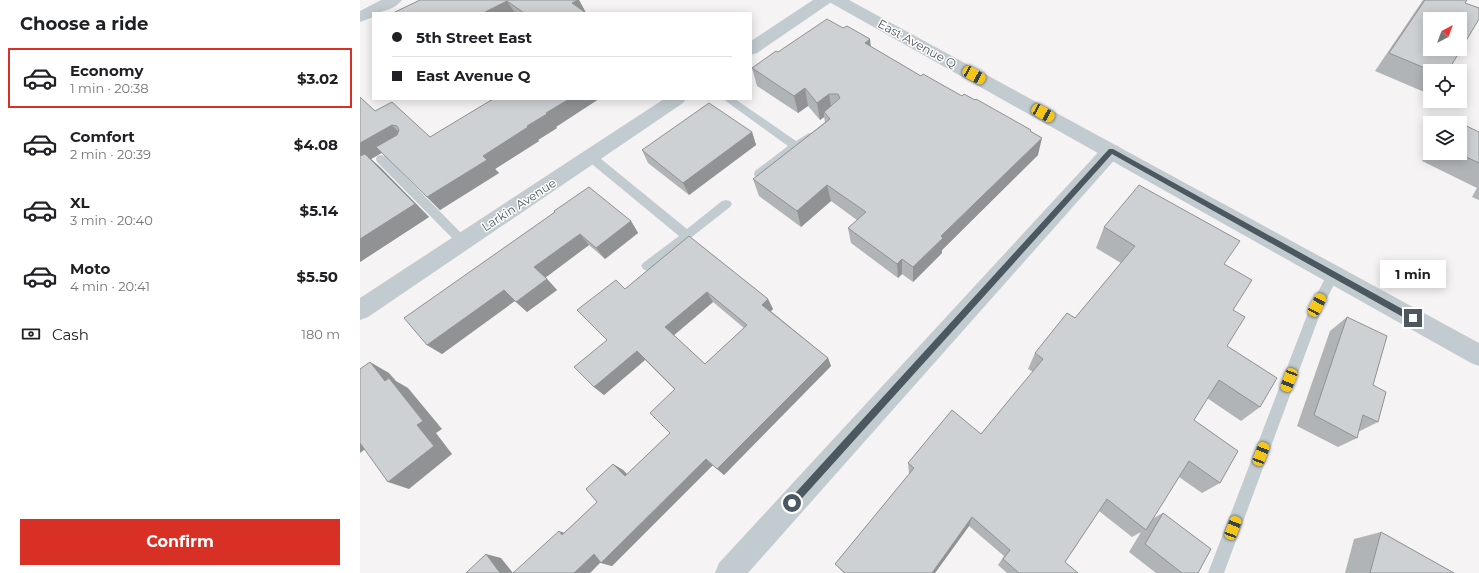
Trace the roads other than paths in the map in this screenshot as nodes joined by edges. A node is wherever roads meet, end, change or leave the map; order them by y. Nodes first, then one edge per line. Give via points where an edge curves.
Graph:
1 (394, 0) edge
2 (824, 0) edge
3 (837, 0) edge
4 (360, 16) edge
5 (752, 48) edge
6 (676, 100) edge
7 (729, 100) edge
8 (819, 129) edge
9 (796, 146) junction
10 (1111, 151) junction
11 (393, 152) edge
12 (591, 157) junction
13 (381, 159) junction
14 (371, 166) edge
15 (759, 174) edge
16 (726, 204) dead end
17 (687, 236) junction
18 (462, 242) junction
19 (647, 266) dead end
20 (1333, 275) junction
21 (360, 310) edge
22 (1479, 355) edge
23 (729, 573) edge
24 (1216, 573) edge

1 - 4 street
2 - 5 street
3 - 10 street, East Avenue Q
6 - 12 street, Larkin Avenue
7 - 9 lane
8 - 9 lane
9 - 15 lane
10 - 20 street, East Avenue Q
10 - 23 street
11 - 13 lane
12 - 17 lane
12 - 18 street, Larkin Avenue
13 - 14 lane
13 - 18 lane
16 - 17 lane
17 - 19 lane
18 - 21 street, Larkin Avenue
20 - 22 street, East Avenue Q
20 - 24 lane via 1317,305

